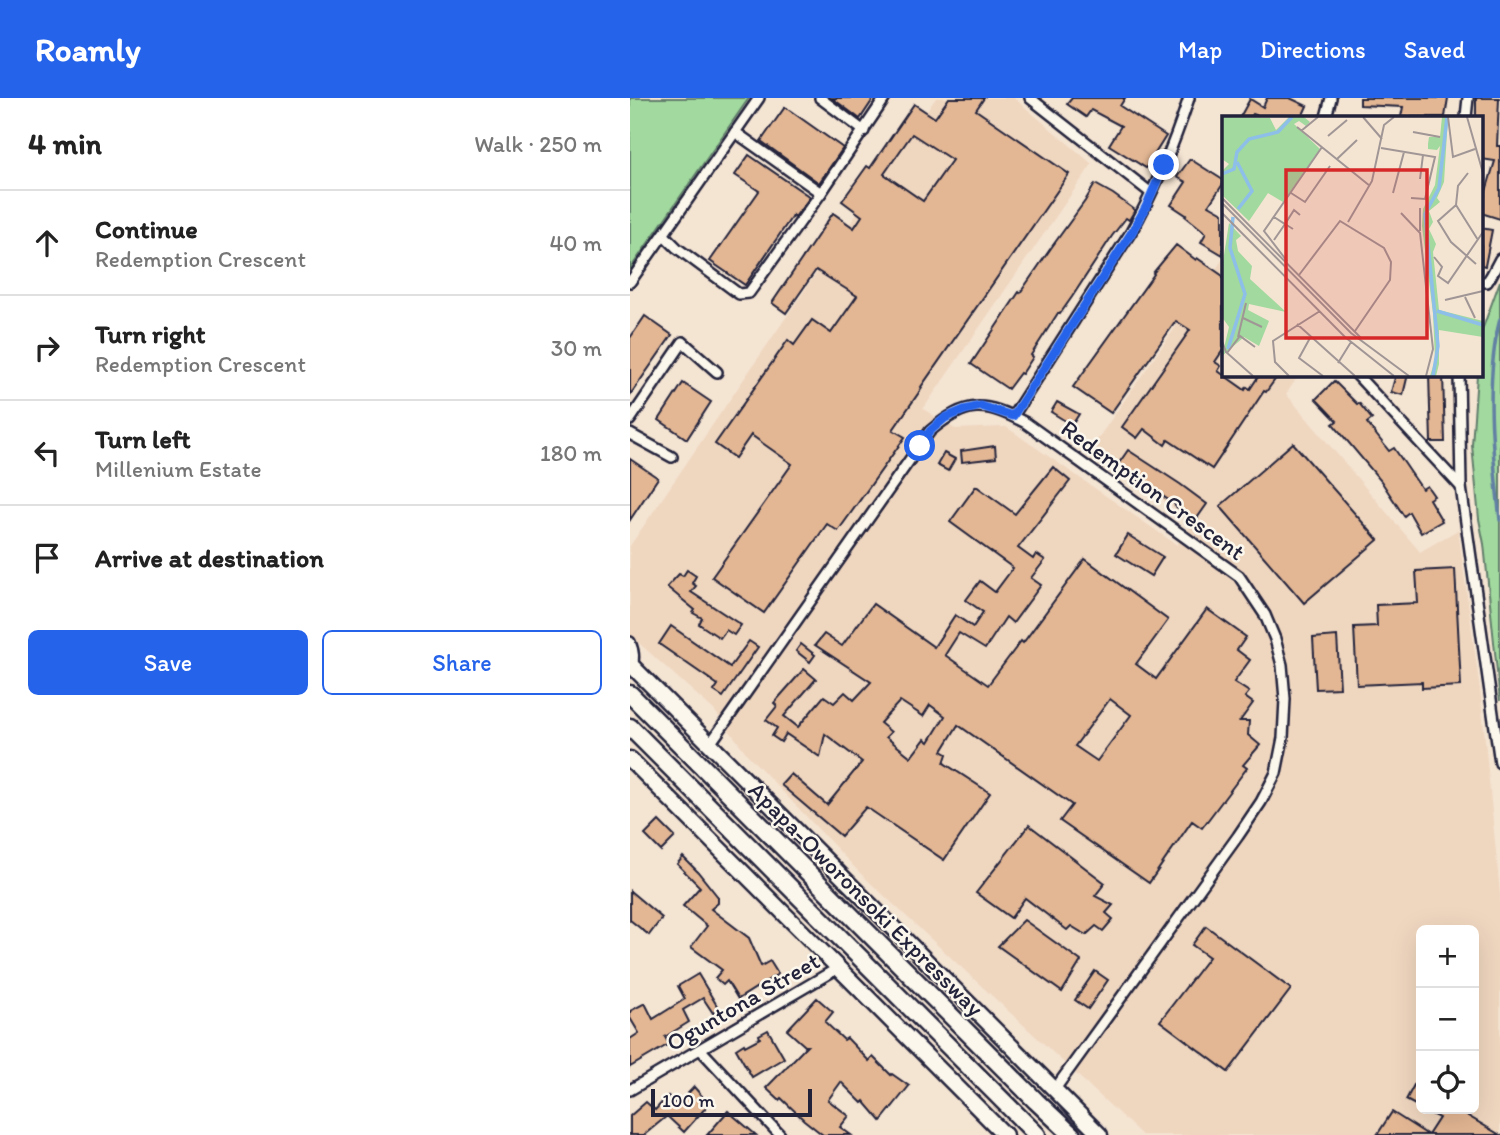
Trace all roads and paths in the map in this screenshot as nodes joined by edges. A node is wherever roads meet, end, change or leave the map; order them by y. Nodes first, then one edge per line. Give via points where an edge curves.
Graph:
1 (759, 98) edge
2 (820, 98) edge
3 (885, 98) edge
4 (1030, 98) edge
5 (1189, 98) edge
6 (1332, 98) edge
7 (1468, 98) edge
8 (1326, 116) edge
9 (1466, 116) edge
10 (864, 131) junction
11 (735, 132) junction
12 (821, 193) junction
13 (1151, 193) junction
14 (664, 234) junction
15 (1500, 259) edge
16 (630, 282) edge
17 (1482, 282) edge
18 (717, 372) dead end
19 (1358, 376) edge
20 (1460, 376) edge
21 (1013, 416) junction
22 (630, 420) edge
23 (630, 434) edge
24 (671, 457) dead end
25 (1461, 487) junction
26 (630, 642) edge
27 (631, 665) edge
28 (630, 694) edge
29 (630, 727) edge
30 (710, 744) junction
31 (630, 759) edge
32 (1500, 763) edge
33 (838, 968) junction
34 (701, 1050) junction
35 (1055, 1089) junction
36 (630, 1090) edge
37 (780, 1135) edge
38 (1005, 1135) edge
39 (1037, 1135) edge
40 (1072, 1135) edge
41 (1100, 1135) edge

1 - 11 street
2 - 10 street
3 - 10 street
4 - 13 street
5 - 13 street
6 - 8 street
7 - 9 street
10 - 12 street
11 - 12 street
11 - 14 street
12 - 14 street via 746,295
13 - 21 street via 1132,232
14 - 16 street
15 - 17 street
18 - 22 street via 683,342
19 - 25 street
20 - 25 street
21 - 30 street, Redemption Crescent via 981,406 945,418 930,431
21 - 35 street, Redemption Crescent via 1239,576 1275,639 1285,699 1276,774 1261,802
23 - 24 street
25 - 32 street
26 - 27 street
27 - 30 main road
28 - 40 highway, Apapa-Oworonsoki Expressway
29 - 39 highway, Apapa-Oworonsoki Expressway
30 - 35 main road
31 - 33 main road
33 - 34 street, Oguntona Street
33 - 38 main road
34 - 36 street, Oguntona Street
34 - 37 street
35 - 41 main road

